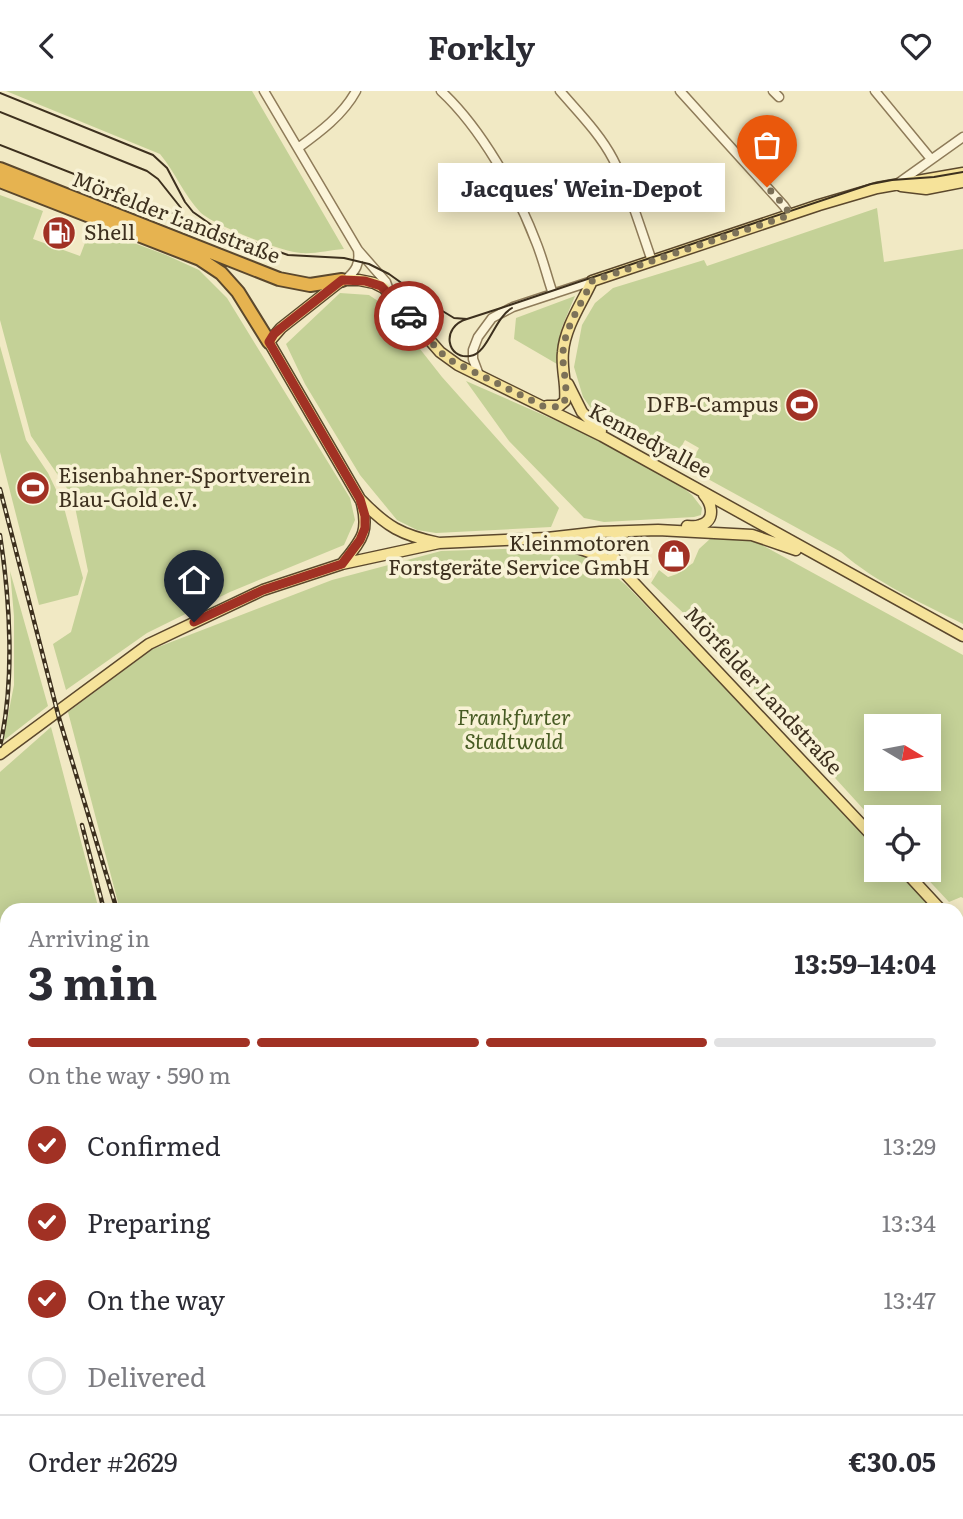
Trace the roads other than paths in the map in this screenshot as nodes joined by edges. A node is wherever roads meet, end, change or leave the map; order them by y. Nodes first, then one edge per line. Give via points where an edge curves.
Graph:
1 (264, 91) edge
2 (356, 91) edge
3 (441, 91) edge
4 (560, 91) edge
5 (680, 91) edge
6 (875, 91) edge
7 (963, 137) edge
8 (298, 148) junction
9 (931, 159) junction
10 (0, 169) edge
11 (963, 173) edge
12 (0, 181) edge
13 (963, 182) edge
14 (894, 185) junction
15 (790, 215) junction
16 (358, 250) junction
17 (652, 261) junction
18 (343, 280) junction
19 (592, 281) junction
20 (553, 294) junction
21 (391, 295) junction
22 (269, 342) junction
23 (479, 375) junction
24 (565, 378) junction
25 (543, 406) junction
26 (620, 447) junction
27 (699, 489) junction
28 (360, 499) junction
29 (629, 531) junction
30 (650, 531) junction
31 (547, 538) junction
32 (439, 543) junction
33 (820, 558) junction
34 (342, 564) junction
35 (620, 568) junction
36 (963, 636) edge
37 (0, 754) edge
38 (864, 827) edge
39 (915, 882) edge
40 (935, 903) edge

1 - 8 street
2 - 8 street via 332,122
3 - 20 street via 466,118 510,187 526,216
4 - 17 street via 613,158
5 - 15 street
6 - 9 street
7 - 9 street
8 - 16 street
9 - 14 street
10 - 18 highway, Mörfelder Landstraße via 279,278 310,285
11 - 14 main road
12 - 22 highway, Mörfelder Landstraße via 200,260 239,292
13 - 14 main road via 921,189
14 - 15 main road
15 - 17 main road
16 - 18 street via 358,265
16 - 21 street via 386,282
17 - 19 main road
18 - 21 main road, Kennedyallee via 374,283
18 - 22 main road
19 - 20 street
19 - 24 main road via 566,336
20 - 23 street via 490,319 473,350
21 - 23 main road, Kennedyallee via 443,354
22 - 28 main road
23 - 25 main road, Kennedyallee
24 - 25 main road via 564,403
24 - 26 main road via 582,412
25 - 26 main road, Kennedyallee
26 - 27 main road, Kennedyallee
27 - 30 main road via 712,507 709,520
27 - 33 main road, Kennedyallee
28 - 32 main road via 393,529
28 - 34 main road via 365,528
29 - 30 main road
29 - 31 main road
29 - 35 main road via 612,546
30 - 33 main road via 752,535
31 - 32 main road
31 - 35 main road, Mörfelder Landstraße via 601,556
32 - 34 main road
33 - 36 main road, Kennedyallee
34 - 37 main road via 263,590 149,644
35 - 38 main road, Mörfelder Landstraße
39 - 40 main road

